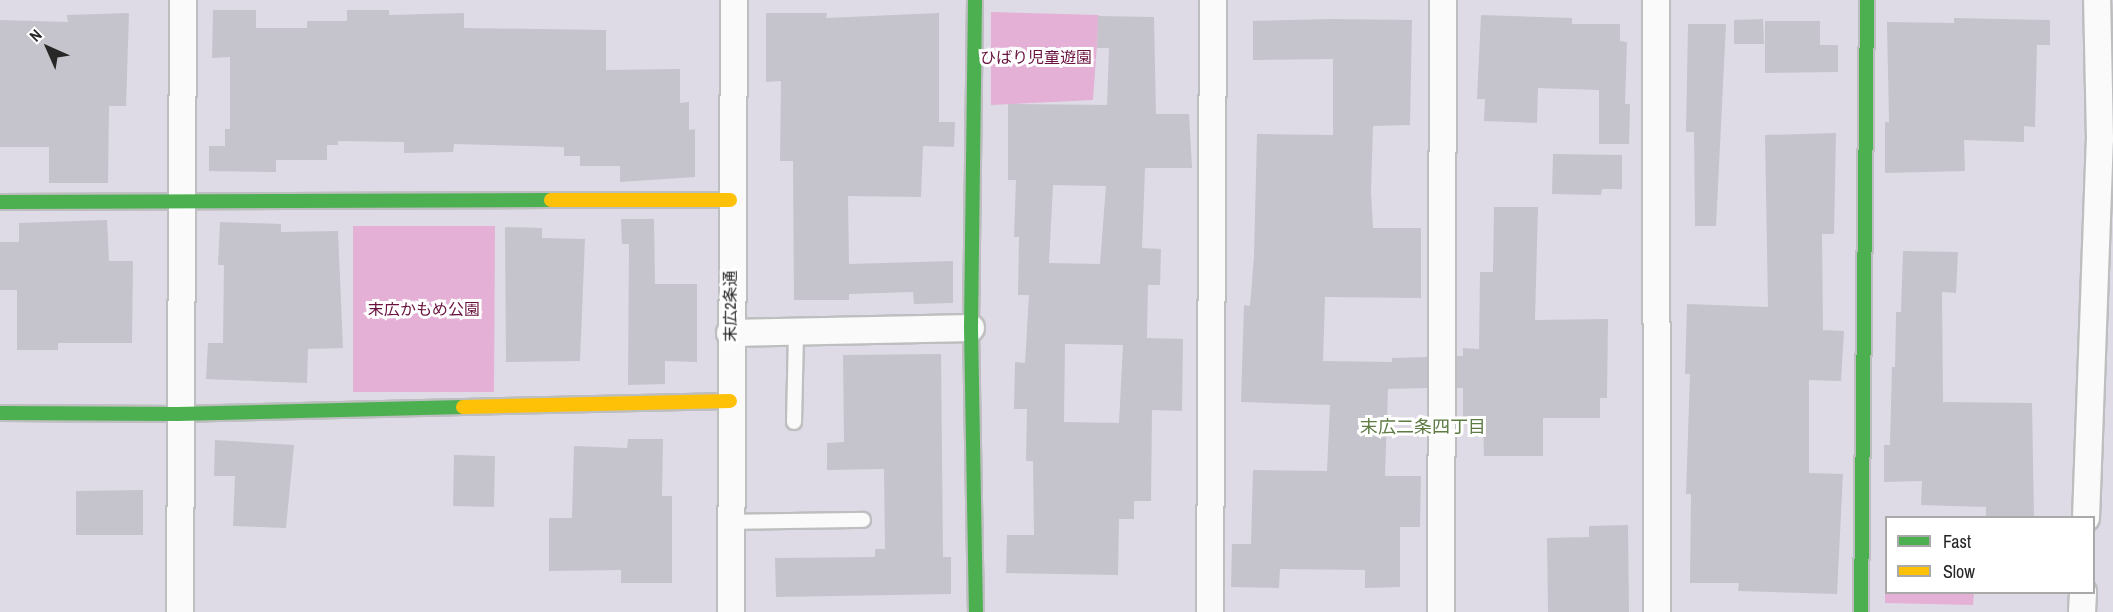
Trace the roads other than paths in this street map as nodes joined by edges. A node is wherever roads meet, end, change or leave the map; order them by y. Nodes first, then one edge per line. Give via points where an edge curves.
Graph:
1 (183, 0) edge
2 (734, 0) edge
3 (975, 0) edge
4 (1213, 0) edge
5 (1443, 0) edge
6 (1656, 0) edge
7 (1867, 0) edge
8 (2097, 0) edge
9 (2106, 139) edge
10 (730, 200) junction
11 (184, 201) junction
12 (0, 202) edge
13 (971, 327) junction
14 (796, 332) junction
15 (730, 333) junction
16 (730, 401) junction
17 (0, 413) edge
18 (178, 414) junction
19 (794, 422) dead end
20 (2086, 516) edge
21 (862, 520) dead end
22 (730, 522) junction
23 (2083, 594) edge
24 (180, 612) edge
25 (731, 612) edge
26 (976, 612) edge
27 (1210, 612) edge
28 (1441, 612) edge
29 (1657, 612) edge
30 (1861, 612) edge
31 (2082, 612) edge

1 - 11 street
2 - 10 street, 末広2条通
3 - 13 street
4 - 27 street
5 - 28 street
6 - 29 street
7 - 30 street
8 - 9 street
9 - 20 street
10 - 11 street
10 - 15 street, 末広2条通
11 - 12 street
11 - 18 street
13 - 14 street
13 - 26 street
14 - 15 street
14 - 19 lane
15 - 16 street, 末広2条通
16 - 18 street
16 - 22 street, 末広2条通
17 - 18 street
18 - 24 street
21 - 22 lane
22 - 25 street, 末広2条通
23 - 31 street

